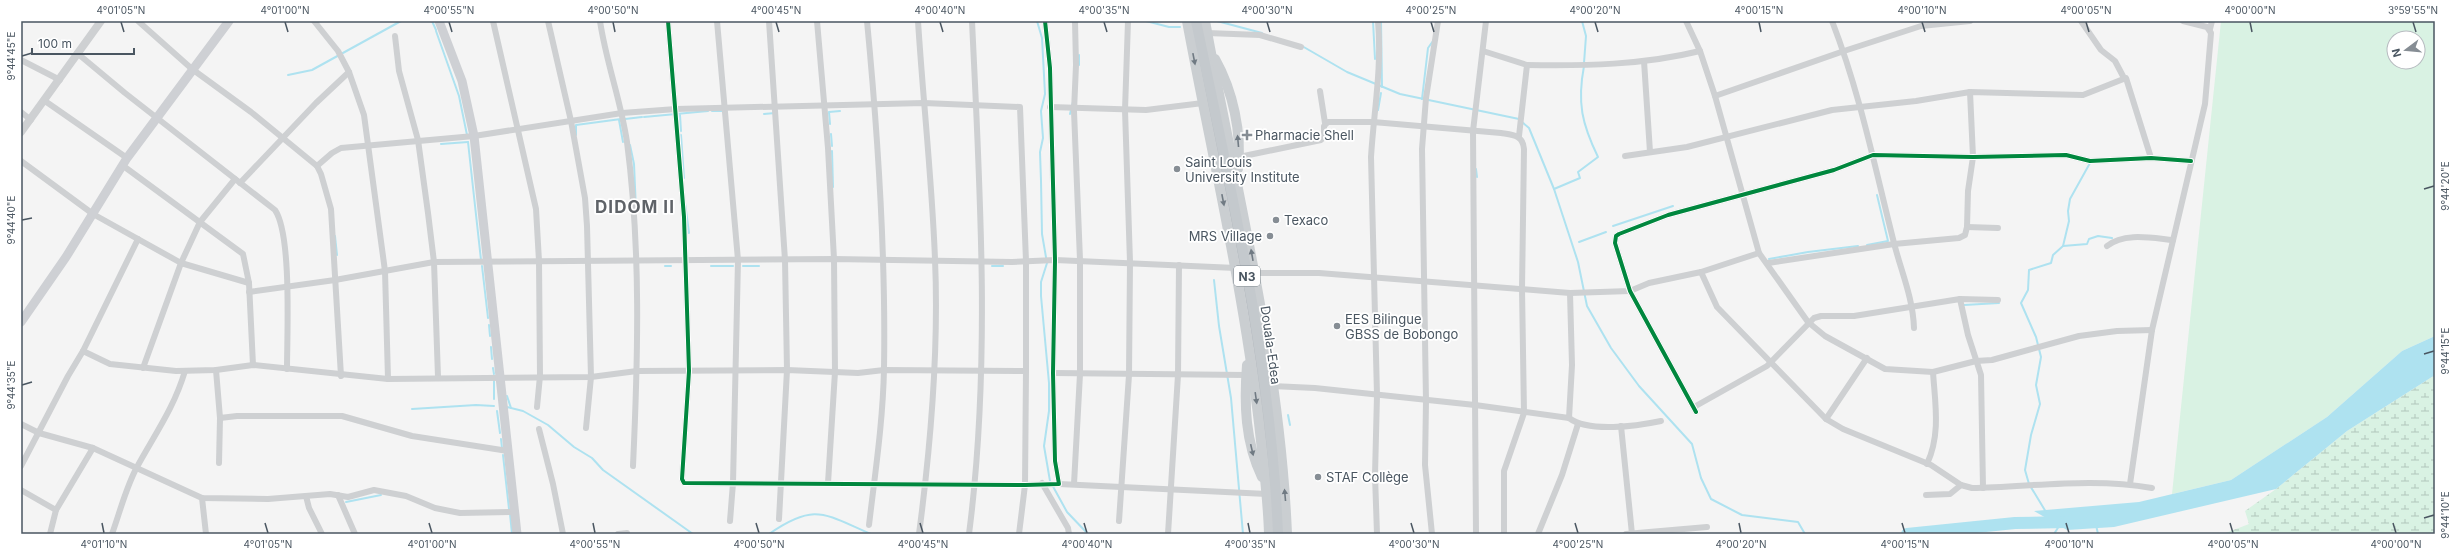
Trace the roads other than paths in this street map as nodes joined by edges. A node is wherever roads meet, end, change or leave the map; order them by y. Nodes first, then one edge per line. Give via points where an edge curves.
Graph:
1 (101, 21) edge
2 (138, 21) edge
3 (229, 21) edge
4 (314, 21) edge
5 (439, 21) edge
6 (493, 21) edge
7 (548, 21) edge
8 (600, 21) edge
9 (668, 21) edge
10 (717, 21) edge
11 (770, 21) edge
12 (817, 21) edge
13 (867, 21) edge
14 (918, 21) edge
15 (972, 21) edge
16 (1046, 21) edge
17 (1075, 21) edge
18 (1128, 21) edge
19 (1187, 21) edge
20 (1196, 21) edge
21 (1205, 21) edge
22 (1378, 21) edge
23 (1438, 21) edge
24 (1486, 21) edge
25 (1686, 21) edge
26 (1832, 21) edge
27 (1970, 21) edge
28 (2081, 21) edge
29 (2182, 21) edge
30 (2212, 21) edge
31 (1920, 24) edge
32 (2210, 29) junction
33 (1207, 33) junction
34 (395, 36) dead end
35 (1301, 47) dead end
36 (1210, 50) junction
37 (1844, 50) junction
38 (1483, 51) junction
39 (1700, 52) junction
40 (77, 53) junction
41 (21, 60) edge
42 (1644, 61) junction
43 (1527, 65) junction
44 (192, 69) junction
45 (349, 72) junction
46 (2124, 78) junction
47 (60, 80) junction
48 (1320, 91) dead end
49 (1970, 92) junction
50 (1715, 96) junction
51 (45, 101) junction
52 (924, 103) junction
53 (1203, 104) junction
54 (875, 105) junction
55 (725, 106) junction
56 (775, 106) junction
57 (824, 106) junction
58 (976, 106) junction
59 (1859, 106) junction
60 (1050, 107) junction
61 (1074, 108) junction
62 (676, 109) junction
63 (1125, 110) junction
64 (21, 112) edge
65 (622, 113) junction
66 (156, 116) junction
67 (31, 120) junction
68 (571, 121) junction
69 (1373, 122) junction
70 (1325, 123) junction
71 (1422, 128) junction
72 (1473, 130) junction
73 (520, 131) junction
74 (21, 132) edge
75 (474, 136) junction
76 (1518, 136) junction
77 (283, 138) junction
78 (1727, 138) junction
79 (418, 140) junction
80 (367, 146) junction
81 (1650, 152) junction
82 (1625, 156) dead end
83 (1873, 156) junction
84 (1239, 157) junction
85 (1973, 158) junction
86 (2151, 158) junction
87 (21, 161) edge
88 (2191, 161) junction
89 (124, 162) junction
90 (317, 166) junction
91 (1237, 179) junction
92 (238, 181) junction
93 (1742, 196) junction
94 (92, 214) junction
95 (200, 222) junction
96 (1967, 227) junction
97 (1998, 228) dead end
98 (138, 239) junction
99 (2173, 240) junction
100 (1894, 244) junction
101 (2107, 246) dead end
102 (1759, 253) junction
103 (834, 259) junction
104 (884, 259) junction
105 (685, 260) junction
106 (738, 260) junction
107 (785, 260) junction
108 (935, 260) junction
109 (982, 260) junction
110 (1055, 260) junction
111 (1080, 260) junction
112 (539, 261) junction
113 (636, 261) junction
114 (1026, 261) junction
115 (434, 262) junction
116 (487, 262) junction
117 (588, 262) junction
118 (1130, 262) junction
119 (181, 263) junction
120 (1768, 263) junction
121 (1179, 265) junction
122 (1236, 268) junction
123 (385, 271) junction
124 (1701, 272) junction
125 (1255, 273) junction
126 (1375, 277) junction
127 (335, 280) junction
128 (1424, 281) junction
129 (249, 283) junction
130 (1473, 285) junction
131 (287, 287) junction
132 (1522, 289) junction
133 (249, 292) junction
134 (1630, 292) junction
135 (1570, 293) junction
136 (1960, 300) junction
137 (1998, 300) dead end
138 (1912, 306) junction
139 (21, 322) edge
140 (1808, 322) junction
141 (1914, 328) dead end
142 (2152, 330) junction
143 (1248, 341) junction
144 (83, 351) junction
145 (1867, 358) junction
146 (1976, 361) junction
147 (1770, 362) junction
148 (253, 365) junction
149 (143, 368) junction
150 (287, 369) junction
151 (216, 370) junction
152 (736, 370) junction
153 (787, 370) junction
154 (884, 370) junction
155 (186, 371) junction
156 (637, 371) junction
157 (689, 371) junction
158 (935, 371) junction
159 (982, 371) junction
160 (1026, 371) junction
161 (835, 372) junction
162 (1933, 372) junction
163 (1053, 373) junction
164 (1080, 374) junction
165 (1129, 375) junction
166 (1178, 375) junction
167 (1246, 375) junction
168 (341, 376) junction
169 (499, 376) junction
170 (540, 376) junction
171 (591, 376) junction
172 (438, 377) junction
173 (388, 379) junction
174 (1272, 386) junction
175 (1377, 395) junction
176 (1426, 401) junction
177 (1474, 405) junction
178 (537, 407) dead end
179 (1524, 413) junction
180 (220, 418) junction
181 (1570, 418) junction
182 (1826, 419) junction
183 (1661, 421) dead end
184 (21, 424) edge
185 (1578, 424) junction
186 (1621, 426) junction
187 (586, 428) dead end
188 (539, 429) dead end
189 (39, 433) junction
190 (93, 448) junction
191 (508, 451) junction
192 (219, 463) dead end
193 (1927, 464) junction
194 (21, 466) edge
195 (634, 466) dead end
196 (137, 468) junction
197 (782, 482) junction
198 (733, 483) junction
199 (828, 483) junction
200 (874, 483) junction
201 (926, 484) junction
202 (976, 484) junction
203 (1042, 484) junction
204 (1058, 484) junction
205 (1074, 484) junction
206 (2130, 484) junction
207 (1025, 485) junction
208 (1961, 485) junction
209 (1120, 487) junction
210 (1983, 488) junction
211 (2152, 488) dead end
212 (1170, 489) junction
213 (1266, 489) junction
214 (21, 490) edge
215 (1926, 494) dead end
216 (338, 495) junction
217 (306, 496) junction
218 (202, 498) junction
219 (56, 510) junction
220 (514, 512) junction
221 (779, 519) dead end
222 (730, 521) dead end
223 (1119, 522) dead end
224 (869, 525) dead end
225 (1707, 527) dead end
226 (1068, 531) edge
227 (627, 532) dead end
228 (50, 534) edge
229 (112, 534) edge
230 (206, 534) edge
231 (322, 534) edge
232 (355, 534) edge
233 (517, 534) edge
234 (563, 534) edge
235 (618, 534) edge
236 (919, 534) edge
237 (969, 534) edge
238 (1019, 534) edge
239 (1076, 534) edge
240 (1168, 534) edge
241 (1269, 534) edge
242 (1278, 534) edge
243 (1287, 534) edge
244 (1377, 534) edge
245 (1432, 534) edge
246 (1476, 534) edge
247 (1504, 534) edge
248 (1538, 534) edge
249 (1626, 534) edge
250 (1632, 534) edge

1 - 40 street
2 - 44 street
3 - 44 main road
4 - 45 street via 338,51
5 - 75 main road via 462,81
6 - 73 street
7 - 68 street
8 - 65 street via 606,57
9 - 62 street
10 - 55 street
11 - 56 street
12 - 57 street
13 - 54 street
14 - 52 street
15 - 58 street
16 - 60 street
17 - 61 street
18 - 63 street
19 -> 53 main road
20 - 242 highway, Douala-Edea / N3 via 1245,264 1263,382
21 - 33 main road
22 - 69 street via 1379,82
23 - 71 street
24 - 38 street
25 - 39 street
26 - 37 street
27 - 31 street
28 - 46 street via 2101,50 2115,61
29 - 32 street
30 - 32 street
31 - 37 street
32 - 88 street via 2205,104
33 - 35 street via 1260,35
33 - 36 main road
34 - 79 street via 400,77
84 -> 36 main road via 1236,125 1228,88
36 - 91 main road
37 - 50 street
37 - 59 street
38 - 43 street
38 - 72 street
39 - 42 street
39 - 50 street
40 - 47 street
40 - 66 street
41 - 47 street
42 - 43 street via 1592,66
42 - 81 street
43 - 76 street
44 - 66 main road
44 - 77 street
45 - 77 street
45 - 80 street via 364,115
46 - 49 street via 2083,95
46 - 86 street via 2130,86
47 - 51 street
48 - 70 street
49 - 59 street via 1916,101
49 - 85 street
50 - 78 street
51 - 67 street
51 - 89 street
52 - 54 street
52 - 58 street
52 - 108 street
53 - 63 street
53 -> 122 main road
54 - 57 street
54 - 104 street
55 - 56 street
55 - 62 street
55 - 106 street
56 - 57 street
56 - 107 street
57 - 103 street
58 - 109 street
58 - 114 street via 1020,107
59 - 78 street via 1832,110
59 - 83 street
60 - 61 street
60 - 110 street
61 - 63 street
61 - 111 street
62 - 65 street
62 - 105 street
63 - 118 street
64 - 67 street
65 - 68 street
65 - 113 street via 631,177
66 - 89 main road
66 - 92 street
67 - 74 street
68 - 73 street
68 - 117 street via 585,198
69 - 70 street
69 - 71 street
69 - 126 street via 1371,157
70 - 84 street via 1324,137 1321,140
71 - 72 street
71 - 128 street
72 - 76 street
72 - 130 street
73 - 75 street
73 - 112 street via 536,209
75 - 79 street
75 - 116 main road
76 - 132 street via 1524,144
77 - 90 street
77 - 92 street
78 - 81 street
78 - 93 street
79 - 80 street
79 - 115 street
80 - 90 street via 341,148 332,152
80 - 123 street
81 - 82 street
83 - 85 street
83 - 93 street via 1834,170
83 - 100 street
84 - 91 main road
85 - 86 street via 2066,155 2090,161
85 - 96 street via 1968,191
86 - 88 street
87 - 94 street
88 - 99 street
89 - 94 main road
89 - 95 street
90 - 127 street via 330,209
125 -> 91 main road
92 - 95 street
92 - 131 street via 275,210 280,218
93 - 102 street
93 - 134 street via 1668,215 1616,236 1615,243
94 - 98 street
94 - 139 main road via 54,276
95 - 119 street
95 - 129 street via 242,254
96 - 97 street
96 - 100 street via 1965,235 1959,238
98 - 119 street
98 - 144 street
99 - 101 street via 2145,237 2120,239
99 - 142 street
100 - 120 street
100 - 138 street
102 - 120 street
102 - 124 street
103 - 104 street
103 - 107 street
103 - 161 street
104 - 108 street
104 - 154 street
105 - 106 street
105 - 113 street
105 - 157 street
106 - 107 street
106 - 152 street
107 - 153 street
108 - 109 street
108 - 158 street
109 - 114 street
109 - 159 street
110 - 111 street
110 - 114 street
110 - 163 street
111 - 118 street
111 - 164 street
112 - 116 street
112 - 117 street
112 - 170 street
113 - 117 street
113 - 156 street
114 - 160 street
115 - 116 street
115 - 123 street
115 - 172 street
116 - 169 main road
117 - 171 street
118 - 121 street
118 - 165 street
119 - 129 street
119 - 149 street
120 - 140 street
121 - 122 street
121 - 166 street
122 - 143 main road
123 - 127 street
123 - 173 street
124 - 134 street via 1649,283
124 - 147 street via 1717,307
125 - 126 street via 1312,272
125 - 174 main road
126 - 128 street
126 - 175 street
127 - 131 street
127 - 168 street
128 - 130 street
128 - 176 street
129 - 133 street
130 - 132 street
130 - 177 street
131 - 133 street
131 - 150 street
132 - 135 street
132 - 179 street
133 - 148 street
134 - 135 street
134 - 147 street via 1696,412 1694,407
135 - 181 street
136 - 137 street
136 - 138 street
136 - 146 street
138 - 140 street via 1854,316 1821,316
138 - 141 street
140 - 145 street via 1825,336
140 - 147 street
142 - 146 street via 2079,336 1992,360
142 - 206 street
143 - 167 main road
143 -> 213 main road
144 - 149 street via 110,364
144 - 189 street
145 - 162 street via 1885,369
145 - 182 street
146 - 162 street
146 - 210 street via 1981,375
147 - 182 street
148 - 150 street
148 - 151 street
149 - 155 street
150 - 168 street
151 - 155 street
151 - 180 street
152 - 153 street
152 - 157 street
152 - 198 street
153 - 161 street
153 - 197 street
154 - 158 street
154 - 161 street
154 - 200 street
155 - 196 street via 164,423
156 - 157 street
156 - 171 street
156 - 195 street
157 - 198 street via 682,478 688,484
158 - 159 street
158 - 201 street
159 - 160 street
159 - 202 street
160 - 207 street
161 - 199 street
162 - 193 street via 1936,428 1932,454
163 - 164 street
163 - 204 street
164 - 165 street
164 - 205 street
165 - 166 street
165 - 209 street
166 - 167 street
166 - 212 street
167 -> 213 main road via 1246,409 1251,447
168 - 173 street
169 - 170 street
169 - 172 street
169 - 191 main road
170 - 171 street
170 - 178 street
171 - 187 street
172 - 173 street
174 - 175 street
243 -> 174 main road via 1282,463
175 - 176 street
175 - 244 street
176 - 177 street
176 - 245 street via 1424,465
177 - 179 street
177 - 246 street
179 - 181 street
179 - 247 street via 1504,471
180 - 191 street via 342,416 412,436
180 - 192 street
181 - 185 street
182 - 193 street via 1843,429
183 - 186 street via 1626,428
184 - 189 street
185 - 186 street
185 - 248 street via 1562,475
186 - 250 street
188 - 234 street via 554,484
189 - 190 street
189 - 194 street
190 - 196 street
190 - 219 street
191 - 220 main road
193 - 208 street
196 - 218 street
196 - 229 street
197 - 198 street
197 - 199 street
197 - 221 street
198 - 222 street
199 - 200 street
200 - 201 street
200 - 224 street
201 - 202 street
201 - 236 street
202 - 207 street
202 - 237 street
203 - 204 street
203 - 207 street
203 - 226 street
204 - 205 street
205 - 209 street
206 - 210 street via 2037,484
206 - 211 street
207 - 238 street
208 - 210 street
208 - 215 street via 1950,494
209 - 212 street
209 - 223 street
212 - 213 street
212 - 240 street
213 - 241 main road
214 - 219 street
216 - 217 street
216 - 220 street via 348,498 374,490 406,496 435,508 460,513
216 - 232 street
217 - 218 street via 268,499
217 - 231 street
218 - 230 street
219 - 228 street
220 - 233 main road
225 - 250 street
226 - 239 street
227 - 235 street
249 - 250 street

